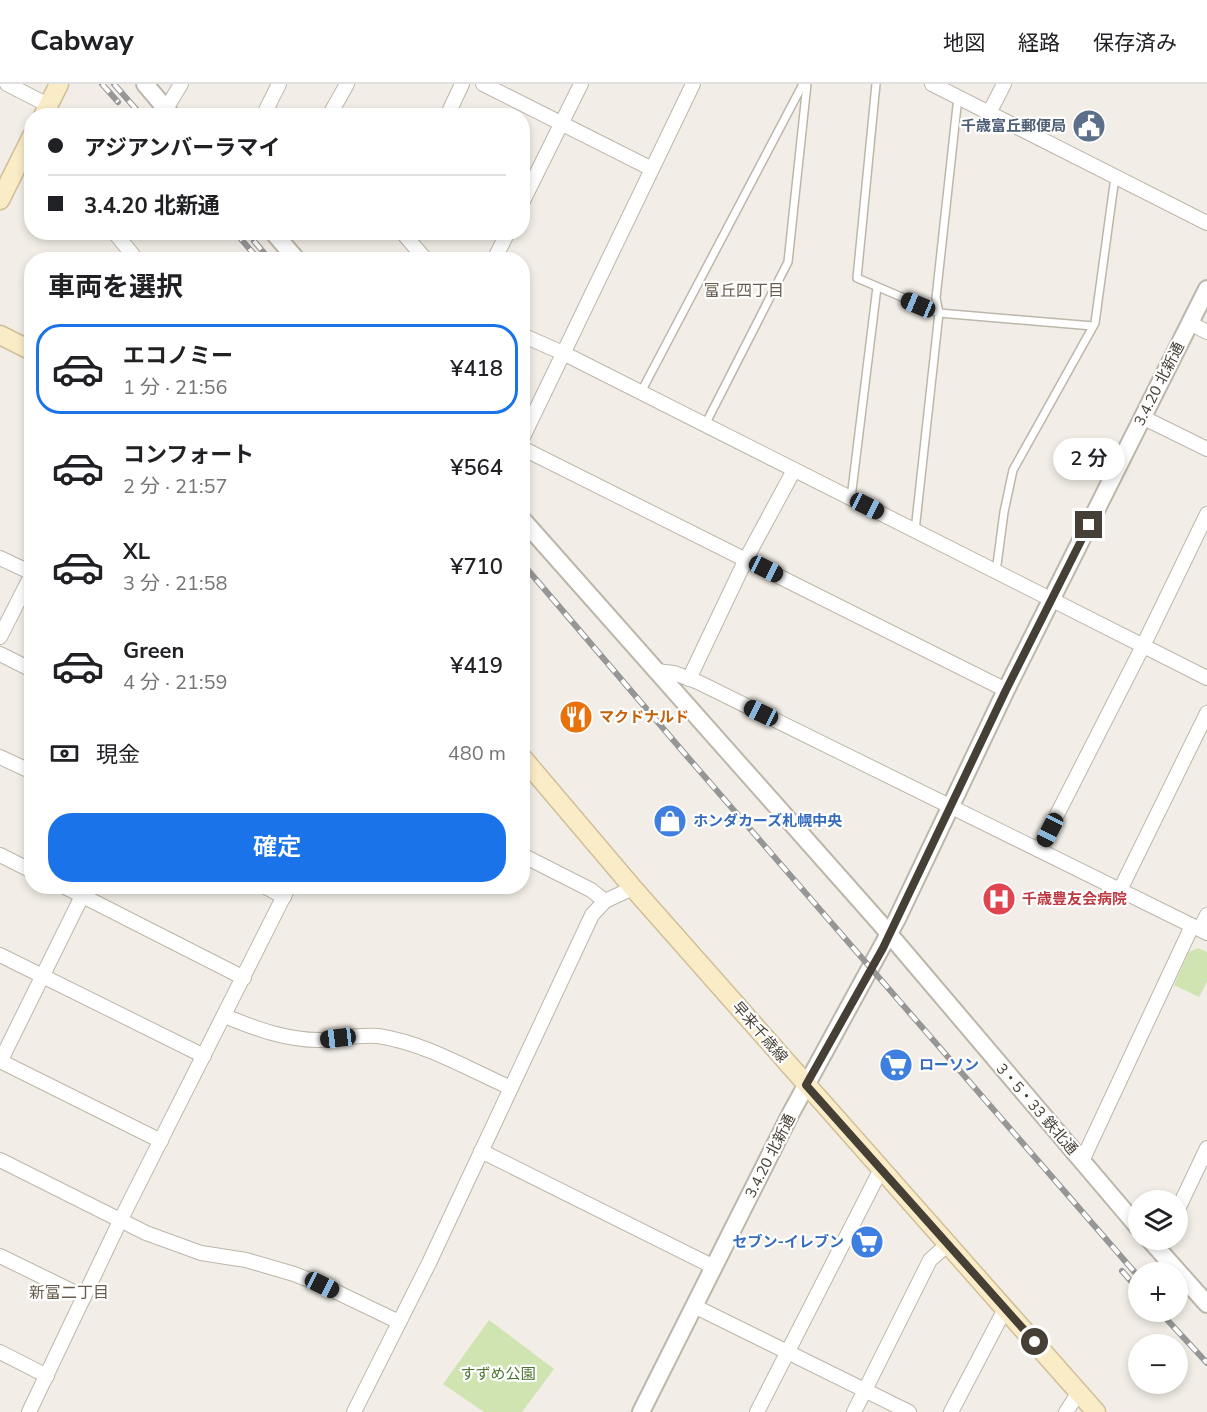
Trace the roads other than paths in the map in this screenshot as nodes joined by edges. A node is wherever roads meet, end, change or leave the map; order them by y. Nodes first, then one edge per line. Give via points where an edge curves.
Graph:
1 (7, 84) edge
2 (58, 84) edge
3 (145, 84) edge
4 (181, 84) edge
5 (279, 84) edge
6 (347, 84) edge
7 (462, 84) edge
8 (483, 84) edge
9 (581, 84) edge
10 (693, 84) edge
11 (805, 84) edge
12 (876, 84) edge
13 (932, 84) edge
14 (1004, 84) edge
15 (958, 97) junction
16 (42, 108) edge
17 (46, 108) edge
18 (166, 108) edge
19 (171, 108) edge
20 (267, 108) edge
21 (334, 108) edge
22 (451, 108) edge
23 (989, 112) junction
24 (561, 123) junction
25 (24, 154) edge
26 (652, 169) junction
27 (1115, 177) junction
28 (530, 187) edge
29 (0, 200) edge
30 (1207, 223) edge
31 (121, 240) edge
32 (280, 240) edge
33 (409, 240) edge
34 (130, 252) edge
35 (290, 252) edge
36 (419, 252) edge
37 (877, 287) junction
38 (1207, 289) edge
39 (939, 313) junction
40 (1190, 323) junction
41 (1093, 326) junction
42 (1207, 332) edge
43 (0, 335) edge
44 (530, 339) edge
45 (24, 347) edge
46 (563, 354) junction
47 (641, 392) junction
48 (1142, 417) junction
49 (530, 422) edge
50 (705, 424) junction
51 (1207, 449) edge
52 (530, 452) edge
53 (794, 470) junction
54 (850, 498) junction
55 (1207, 514) edge
56 (530, 528) edge
57 (915, 531) junction
58 (0, 558) edge
59 (746, 559) junction
60 (24, 570) edge
61 (996, 572) junction
62 (24, 590) edge
63 (1051, 601) junction
64 (0, 637) edge
65 (1143, 646) junction
66 (0, 654) edge
67 (24, 666) edge
68 (656, 671) junction
69 (1207, 678) edge
70 (689, 679) junction
71 (1006, 690) junction
72 (1207, 713) edge
73 (0, 757) edge
74 (530, 766) edge
75 (24, 768) edge
76 (951, 807) junction
77 (1039, 850) junction
78 (0, 855) edge
79 (530, 859) edge
80 (24, 867) edge
81 (633, 888) junction
82 (1120, 890) junction
83 (84, 894) edge
84 (90, 894) edge
85 (286, 894) edge
86 (605, 901) junction
87 (1207, 915) edge
88 (1200, 929) edge
89 (889, 935) junction
90 (0, 955) edge
91 (43, 976) junction
92 (244, 978) junction
93 (225, 1016) junction
94 (204, 1056) junction
95 (0, 1062) edge
96 (806, 1085) junction
97 (511, 1088) junction
98 (161, 1141) junction
99 (481, 1151) junction
100 (1206, 1155) edge
101 (0, 1160) edge
102 (1082, 1161) junction
103 (881, 1169) junction
104 (1188, 1190) edge
105 (1128, 1215) edge
106 (120, 1221) junction
107 (948, 1244) junction
108 (1162, 1250) edge
109 (0, 1256) edge
110 (714, 1267) junction
111 (84, 1297) junction
112 (1207, 1304) edge
113 (694, 1306) junction
114 (1005, 1309) junction
115 (399, 1322) junction
116 (788, 1351) junction
117 (0, 1353) edge
118 (47, 1376) junction
119 (865, 1390) junction
120 (1078, 1392) junction
121 (29, 1412) edge
122 (354, 1412) edge
123 (641, 1412) edge
124 (757, 1412) edge
125 (854, 1412) edge
126 (909, 1412) edge
127 (951, 1412) edge
128 (1066, 1412) edge
129 (1096, 1412) edge

1 - 16 street
2 - 17 main road
3 - 18 street
4 - 19 street
5 - 20 street
6 - 21 street
7 - 22 street
8 - 24 street
9 - 24 street
10 - 26 street
11 - 47 lane
11 - 50 lane via 788,262
12 - 37 lane via 857,278
13 - 15 street
14 - 23 street
15 - 23 street
15 - 39 lane via 936,298
23 - 27 street
24 - 26 street
24 - 28 street
25 - 29 main road
26 - 46 street
27 - 30 street
27 - 41 lane
31 - 34 street
32 - 35 street
33 - 36 street
37 - 39 lane
37 - 54 lane
38 - 40 street, 3.4.20 北新通
39 - 41 lane
39 - 57 lane
40 - 42 street
40 - 48 street, 3.4.20 北新通
41 - 61 lane via 1013,470
43 - 45 main road
44 - 46 street
46 - 47 street
46 - 49 street
47 - 50 street
48 - 51 street
48 - 63 street, 3.4.20 北新通
50 - 53 street
52 - 59 street
53 - 54 street
53 - 59 street
54 - 57 street
55 - 65 street
56 - 68 street, 3・5・33 鉄北通
57 - 61 street
58 - 60 street
59 - 70 street
59 - 71 street
61 - 63 street
62 - 64 street
63 - 65 street
63 - 71 street, 3.4.20 北新通
65 - 69 street
65 - 77 street
66 - 67 street
68 - 70 street
68 - 89 street, 3・5・33 鉄北通
70 - 76 street
71 - 76 street, 3.4.20 北新通
72 - 82 street
73 - 75 street
74 - 81 main road, 早来千歳線
76 - 77 street
76 - 89 street, 3.4.20 北新通
77 - 82 street
78 - 80 street
79 - 86 street
81 - 86 street
81 - 96 main road, 早来千歳線
82 - 88 street
83 - 91 street
84 - 92 street
85 - 92 street
86 - 97 street via 592,915
87 - 88 street
88 - 102 street
89 - 96 street, 3.4.20 北新通
89 - 102 street, 3・5・33 鉄北通
90 - 91 street
91 - 94 street
91 - 95 street
92 - 93 street
93 - 94 street
93 - 97 street via 255,1029 299,1039 377,1036 404,1042
94 - 98 street
95 - 98 street
96 - 103 main road, 早来千歳線
96 - 110 street, 3.4.20 北新通
97 - 99 street
98 - 106 street
99 - 110 street
99 - 115 street
100 - 104 street
101 - 106 street
102 - 105 street, 3・5・33 鉄北通
103 - 107 main road, 早来千歳線
103 - 116 street
106 - 111 street
106 - 115 street via 201,1253 246,1260 294,1274
107 - 114 main road, 早来千歳線
107 - 119 street via 930,1260
108 - 112 street
109 - 111 street
110 - 113 street, 3.4.20 北新通
111 - 118 street
113 - 116 street
113 - 123 street, 3.4.20 北新通
114 - 120 main road, 早来千歳線
114 - 127 street
115 - 122 street
116 - 119 street
116 - 124 street
117 - 118 street
118 - 121 street
119 - 125 street
119 - 126 street
120 - 128 street
120 - 129 main road, 早来千歳線

